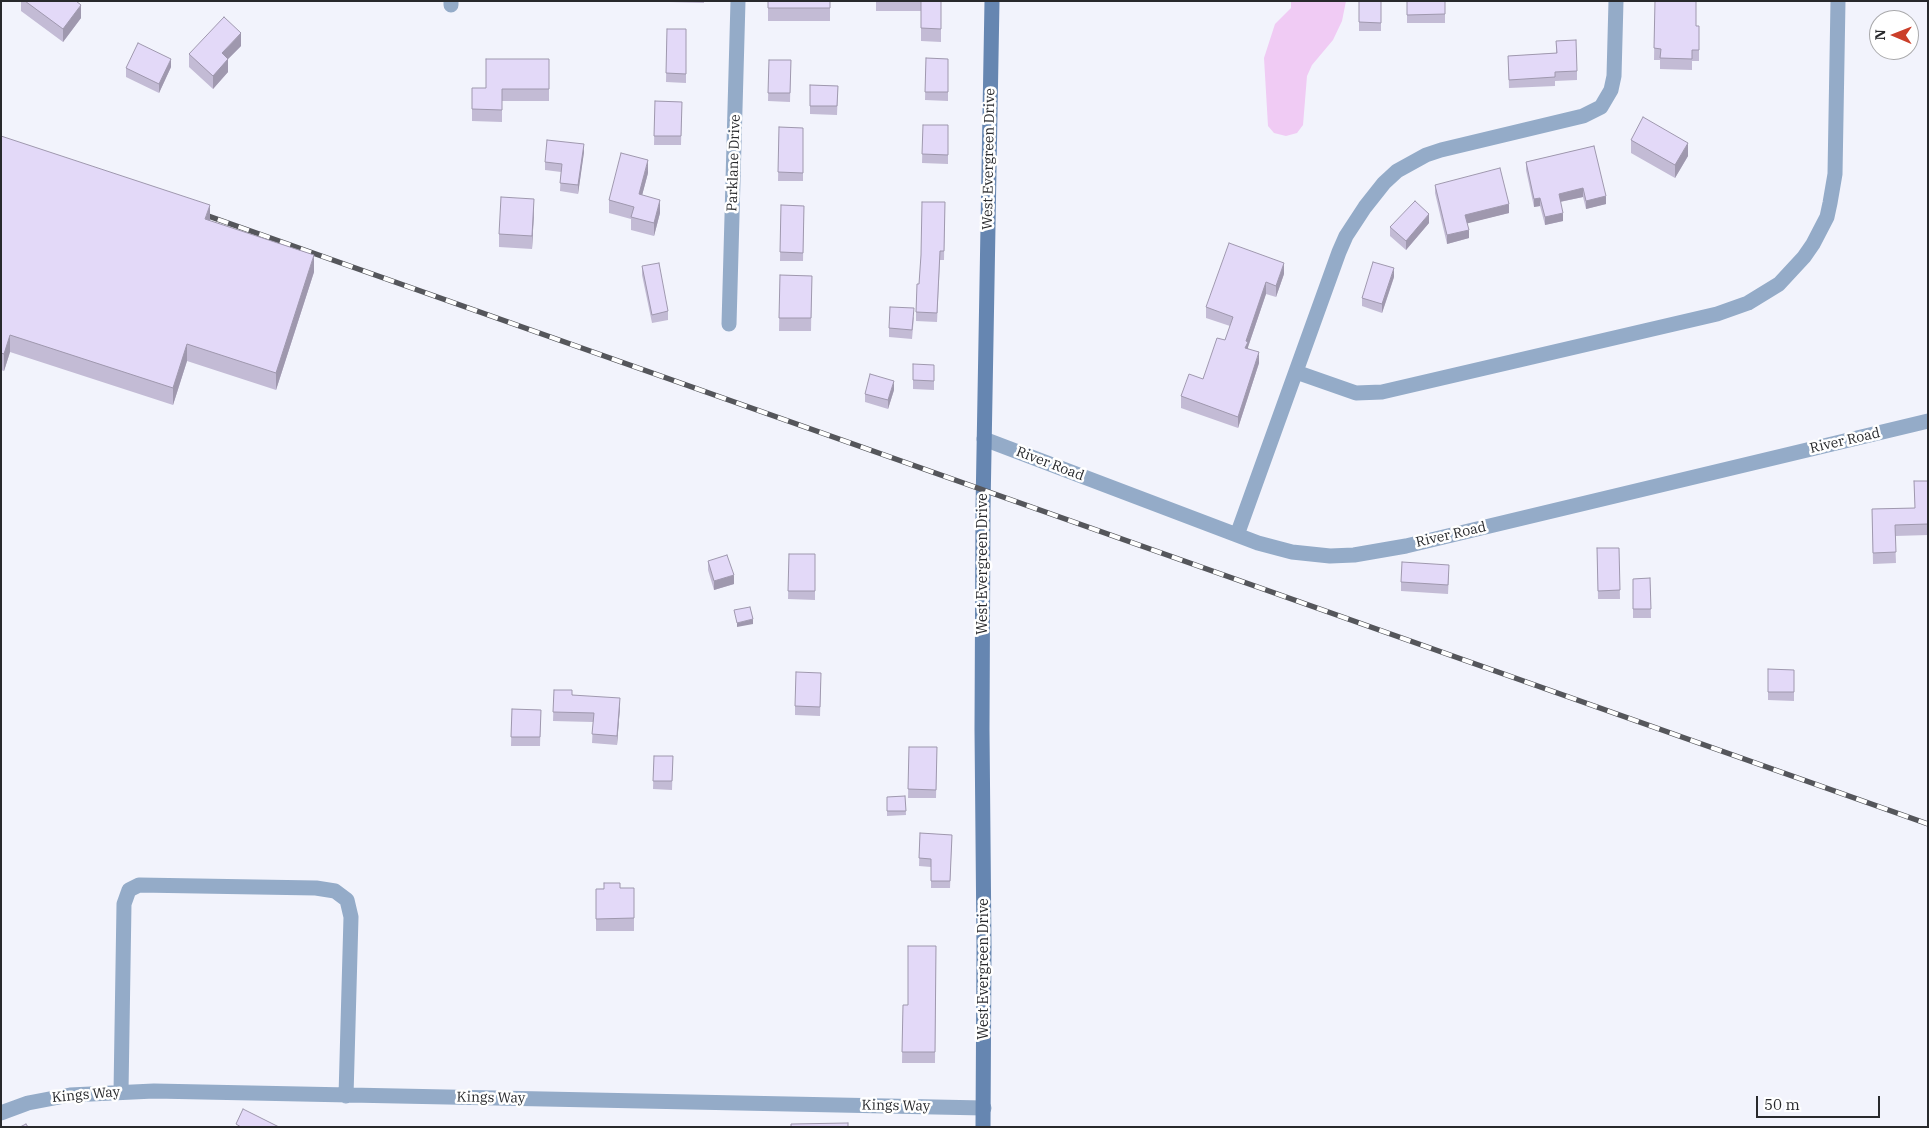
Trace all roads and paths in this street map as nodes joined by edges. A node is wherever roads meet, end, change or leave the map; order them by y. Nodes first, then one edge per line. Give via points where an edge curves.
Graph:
1 (738, 1) edge
2 (992, 1) edge
3 (1616, 1) edge
4 (1838, 1) edge
5 (729, 324) dead end
6 (1296, 372) junction
7 (1928, 421) edge
8 (984, 439) junction
9 (1238, 535) junction
10 (121, 1092) junction
11 (346, 1096) junction
12 (984, 1108) junction
13 (1, 1113) edge
14 (983, 1127) edge

1 - 5 street, Parklane Drive
2 - 8 street, West Evergreen Drive
3 - 6 street via 1614,76 1602,107 1583,116 1441,150 1412,161 1397,171 1365,207 1346,236
4 - 6 street via 1835,174 1830,203 1827,217 1813,244 1779,284 1748,303 1717,314 1382,392 1356,392
6 - 9 street
7 - 9 street, River Road via 1406,546 1354,555 1312,556
8 - 9 street, River Road
8 - 12 street, West Evergreen Drive
10 - 11 street, Kings Way
10 - 11 street via 124,904 129,890 140,884 316,888 335,891 347,900 351,918
10 - 13 street, Kings Way via 49,1098
11 - 12 street, Kings Way
12 - 14 street, West Evergreen Drive

